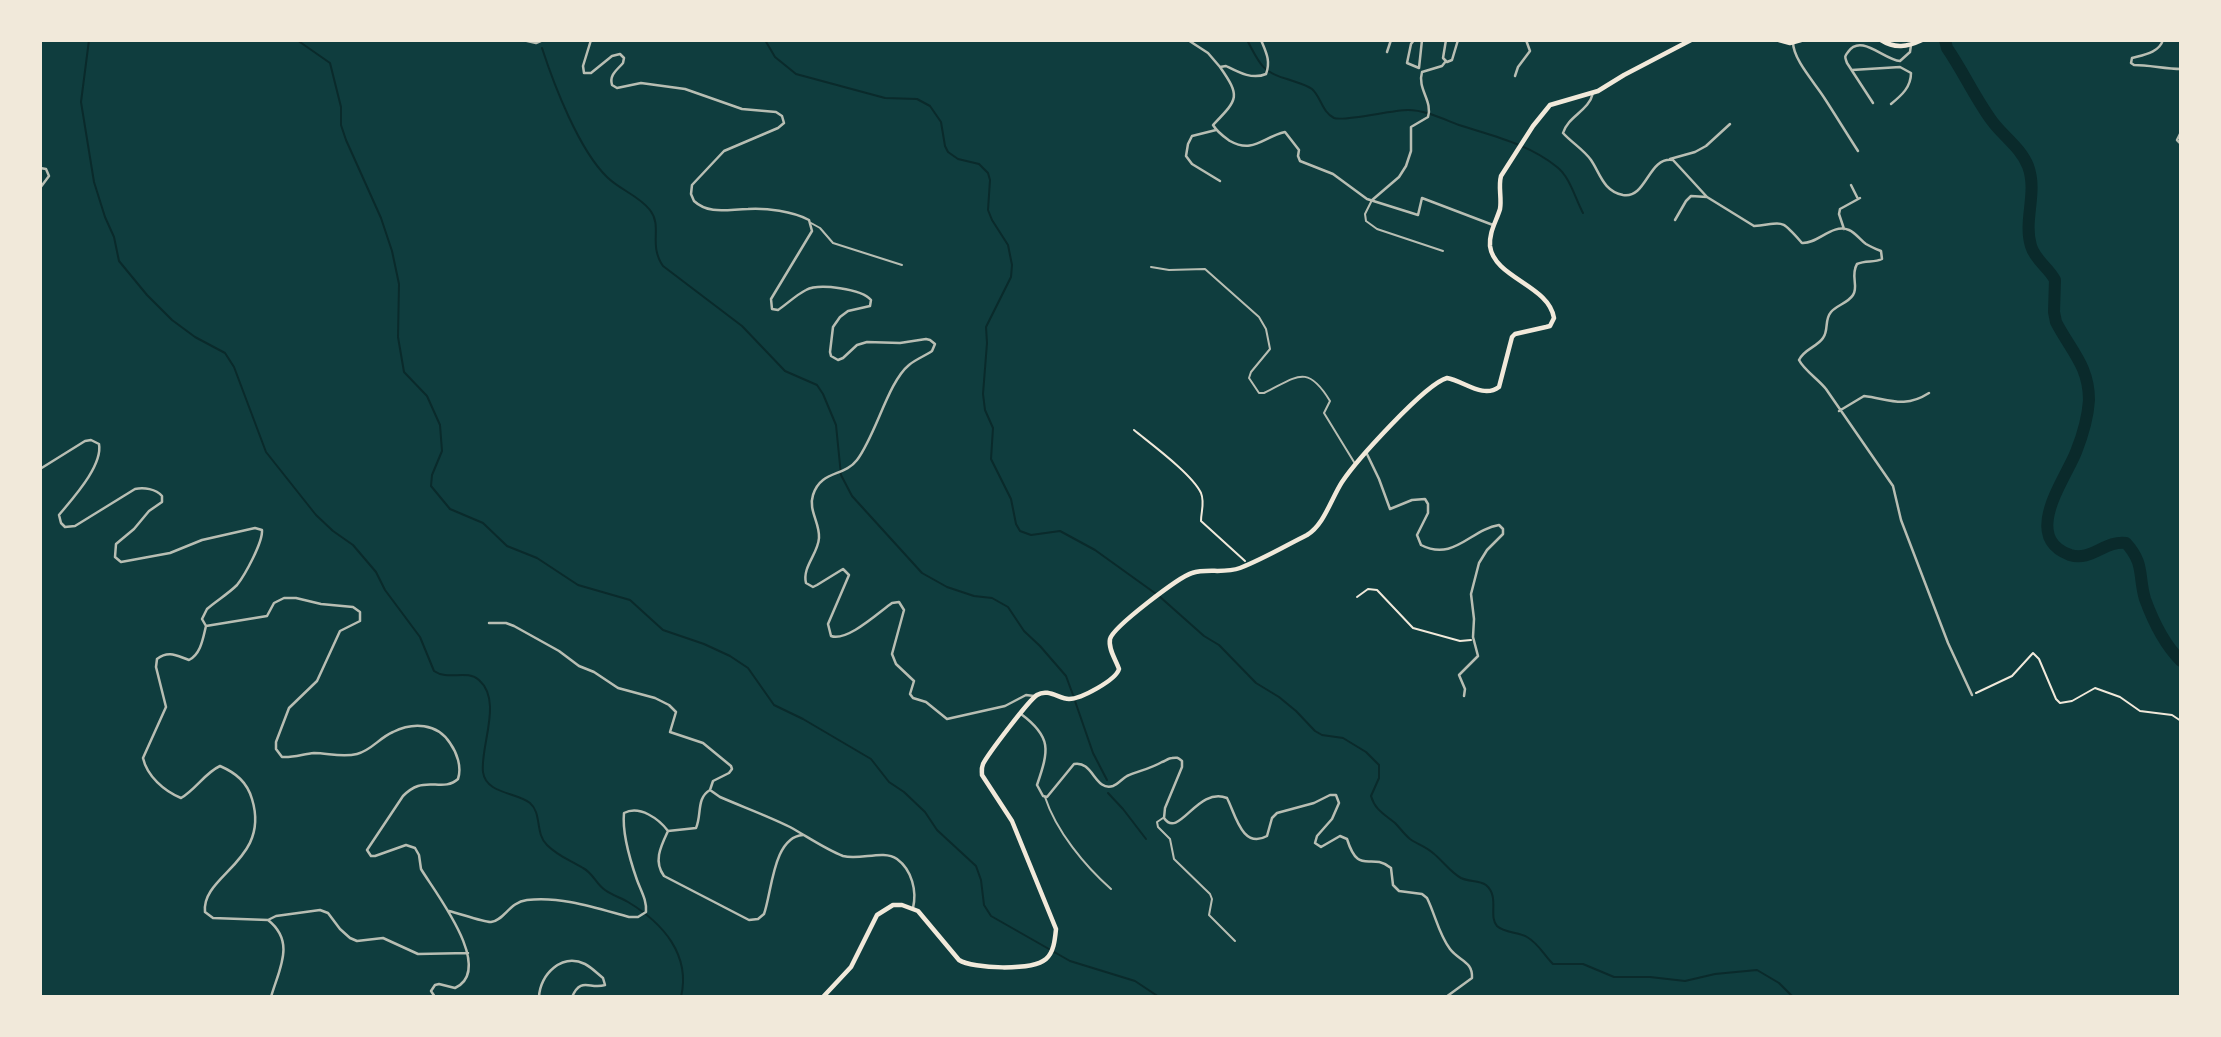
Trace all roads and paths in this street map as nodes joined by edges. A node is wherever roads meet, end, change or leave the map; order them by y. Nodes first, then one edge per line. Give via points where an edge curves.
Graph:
1 (523, 40) edge
2 (543, 40) edge
3 (591, 40) edge
4 (1188, 40) edge
5 (1261, 40) edge
6 (1391, 40) edge
7 (1414, 40) edge
8 (1422, 40) edge
9 (1446, 40) edge
10 (1458, 40) edge
11 (1526, 40) edge
12 (1691, 40) edge
13 (1779, 40) edge
14 (1801, 40) edge
15 (1881, 40) edge
16 (1922, 40) edge
17 (2163, 40) edge
18 (1793, 42) junction
19 (1911, 45) junction
20 (1387, 52) dead end
21 (1446, 61) junction
22 (1220, 67) junction
23 (2181, 69) edge
24 (1852, 71) junction
25 (1515, 76) dead end
26 (1592, 93) junction
27 (1873, 103) dead end
28 (1891, 104) dead end
29 (1730, 124) dead end
30 (1216, 130) junction
31 (2181, 132) edge
32 (2181, 144) edge
33 (1858, 151) dead end
34 (1670, 159) junction
35 (40, 168) edge
36 (1220, 181) dead end
37 (1851, 185) dead end
38 (40, 188) edge
39 (1707, 197) junction
40 (1371, 201) junction
41 (1675, 220) dead end
42 (811, 223) junction
43 (1494, 225) junction
44 (1844, 229) junction
45 (1443, 251) dead end
46 (902, 265) dead end
47 (1151, 267) dead end
48 (1929, 393) dead end
49 (1839, 411) junction
50 (1134, 430) dead end
51 (1366, 452) junction
52 (1355, 464) junction
53 (40, 469) edge
54 (1249, 564) junction
55 (1357, 597) dead end
56 (489, 623) dead end
57 (206, 626) junction
58 (1475, 642) junction
59 (1972, 695) joint
60 (1035, 696) junction
61 (1464, 696) dead end
62 (1021, 714) junction
63 (2181, 721) edge
64 (710, 790) junction
65 (1045, 796) junction
66 (1164, 818) junction
67 (668, 831) junction
68 (803, 835) junction
69 (1111, 889) dead end
70 (912, 909) junction
71 (447, 910) junction
72 (268, 920) junction
73 (1235, 941) dead end
74 (468, 953) junction
75 (271, 997) edge
76 (435, 997) edge
77 (539, 997) edge
78 (572, 997) edge
79 (822, 997) edge
80 (1446, 997) edge

1 - 2 street
3 - 42 street via 584,73 620,54 623,63 611,80 617,88 641,83 685,89 742,109 782,116 784,122 778,128 717,157 692,185 692,198 706,209 768,210 802,216
4 - 22 street
5 - 22 street via 1269,66 1266,74 1251,76 1226,65
6 - 20 street
7 - 8 street via 1407,62 1419,68
9 - 21 street
10 - 21 street via 1452,60
11 - 25 street via 1530,51
12 - 26 main road
13 - 18 main road
14 - 18 main road
15 - 19 main road via 1893,47
16 - 19 main road
17 - 23 street via 2154,51 2131,62
18 - 33 street via 1806,74
19 - 24 street via 1900,61 1855,45 1845,57
21 - 40 street via 1422,72 1419,80 1429,113 1411,127 1409,157 1399,177
22 - 30 street via 1235,94 1226,113 1213,125
24 - 27 street
24 - 28 street via 1907,68 1911,83
26 - 34 street via 1591,103 1563,133 1590,158 1604,184 1615,192 1634,193 1660,163
26 - 43 main road via 1550,105 1524,140 1501,176
29 - 34 street via 1706,146
30 - 36 street via 1192,136 1186,156
30 - 40 street via 1248,147 1285,132 1299,150 1300,161 1333,174
31 - 32 street via 2177,140
34 - 39 street
35 - 38 street via 50,176
37 - 44 street via 1859,199 1840,209
39 - 41 street via 1691,196
39 - 44 street via 1754,226 1781,222 1802,243
40 - 43 street via 1418,215 1422,198
40 - 45 lane via 1366,221 1377,229
42 - 46 lane via 834,243
42 - 60 street via 810,236 771,299 772,309 778,310 805,290 817,287 869,297 870,306 844,313 832,327 830,352 838,360 867,342 930,340 935,346 898,377 859,458 823,479 813,495 819,537 805,573 806,583 813,587 843,569 849,578 828,624 831,636 847,636 900,602 904,610 892,654 915,683 910,694 913,698 947,719
43 - 51 main road via 1490,246 1495,257 1550,306 1552,322 1512,337 1495,391 1483,392 1443,379
44 - 49 street via 1881,251 1882,259 1857,264 1852,297 1831,312 1822,340 1799,360 1817,377
47 - 52 lane via 1205,269 1259,317 1270,349 1251,372 1253,387 1264,393 1297,377 1313,378 1330,401 1324,413
48 - 49 street via 1896,403 1864,396
49 - 59 street via 1893,486 1901,520
50 - 54 path via 1192,481 1201,493 1201,520
51 - 52 main road
51 - 58 street via 1390,509 1419,498 1429,503 1417,535 1421,545 1446,549 1491,526 1503,529 1479,563 1473,583
52 - 54 main road via 1315,529
53 - 57 street via 85,442 99,444 99,455 85,483 59,515 65,527 75,526 135,489 159,492 162,502 116,544 115,557 121,562 170,553 210,538 262,530 262,541 242,578 203,614
54 - 60 main road via 1230,571 1190,574 1122,623 1110,639 1117,675 1077,698 1046,692
55 - 58 path via 1373,589 1413,628
56 - 64 street via 506,623 618,688 669,705 676,712 670,732 703,743 731,766 729,774 713,781
57 - 71 street via 267,616 274,603 284,598 357,609 360,621 340,631 317,681 289,708 276,749 288,758 312,753 345,756 366,751 394,731 414,725 444,735 457,758 458,779 450,785 418,785 408,791 366,850 375,856 406,845 415,848 421,869
57 - 72 street via 194,658 171,653 157,659 166,707 145,750 144,764 153,778 181,798 220,766 247,784 257,818 255,832 240,860 207,896 205,912 213,918
58 - 61 street via 1478,656 1459,675
59 - 63 path via 2012,676 2033,653 2060,703 2095,688 2140,711 2172,715
60 - 62 main road
62 - 65 street via 1046,740 1037,785
62 - 70 main road via 984,763 982,775 1018,833 1056,929 1048,958 1032,965 966,964
64 - 67 street via 702,798 696,828
64 - 68 street
65 - 66 street via 1074,764 1086,766 1100,784 1112,786 1128,775 1178,758 1182,767
65 - 69 lane via 1085,864
66 - 73 lane via 1157,822 1158,827 1170,839 1174,859 1210,894 1209,915
66 - 80 street via 1172,825 1200,802 1220,795 1227,798 1246,836 1262,839 1278,813 1336,795 1339,803 1315,843 1321,847 1344,837 1354,857 1391,868 1393,885 1399,891 1427,898 1451,951 1471,966 1472,978
67 - 68 street via 657,860 664,876 748,920 764,914 783,846
67 - 71 street via 641,811 624,813 630,855 646,902 646,912 638,917 560,900 519,902 493,922
68 - 70 street via 849,858 895,858 913,882
70 - 79 main road via 893,905 877,915 850,967
71 - 74 street
72 - 74 street via 320,910 357,940 383,938 418,954
72 - 75 street via 282,936 285,950
74 - 76 street via 469,968 462,984 456,988 435,985 431,991
77 - 78 street via 547,973 565,962 585,964 603,978 605,985 580,986

